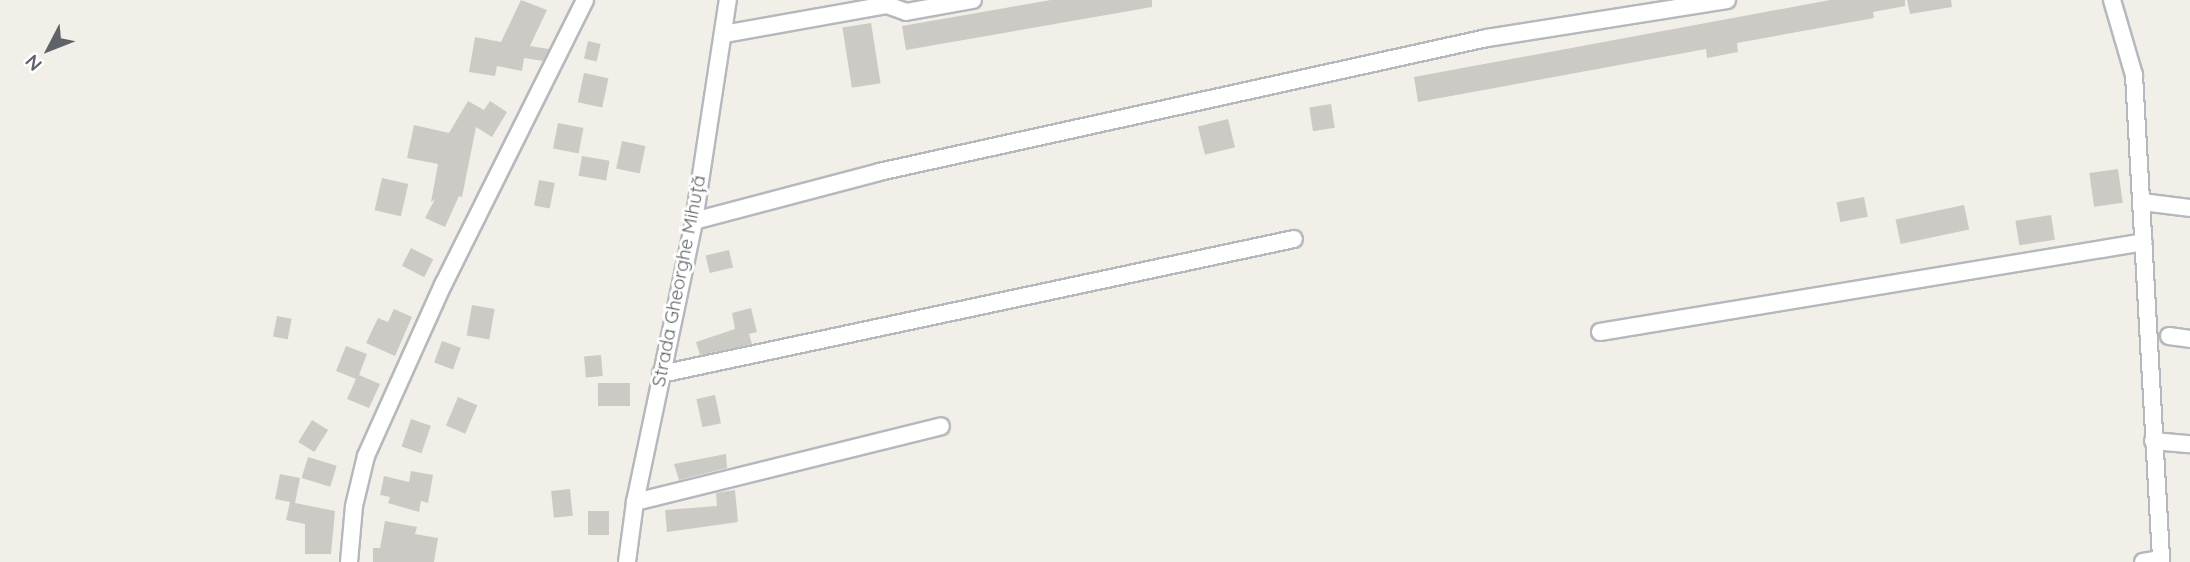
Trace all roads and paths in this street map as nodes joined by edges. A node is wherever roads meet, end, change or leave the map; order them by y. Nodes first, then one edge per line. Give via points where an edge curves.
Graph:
1 (585, 0) edge
2 (728, 0) edge
3 (973, 0) edge
4 (1727, 0) edge
5 (2112, 0) edge
6 (1655, 6) edge
7 (724, 34) junction
8 (2142, 202) junction
9 (2190, 208) edge
10 (694, 221) junction
11 (1294, 239) dead end
12 (2144, 242) junction
13 (1600, 332) dead end
14 (2169, 336) dead end
15 (2190, 339) edge
16 (662, 374) junction
17 (941, 426) dead end
18 (2153, 441) junction
19 (2190, 444) edge
20 (635, 502) junction
21 (2161, 561) edge
22 (349, 562) edge
23 (627, 562) edge
24 (2143, 562) edge

1 - 22 street via 443,285 366,456 354,506
2 - 7 street, Strada Gheorghe Mihuță
3 - 7 street via 906,12 887,5
4 - 6 street
5 - 8 street via 2134,75
6 - 10 street via 1487,38 879,172
7 - 10 street, Strada Gheorghe Mihuță
8 - 9 street
8 - 12 street
10 - 16 street, Strada Gheorghe Mihuță
11 - 16 street
12 - 13 street
12 - 18 street
14 - 15 street
16 - 20 street, Strada Gheorghe Mihuță
17 - 20 street
18 - 19 street
18 - 21 street
20 - 23 street, Strada Gheorghe Mihuță
21 - 24 street

